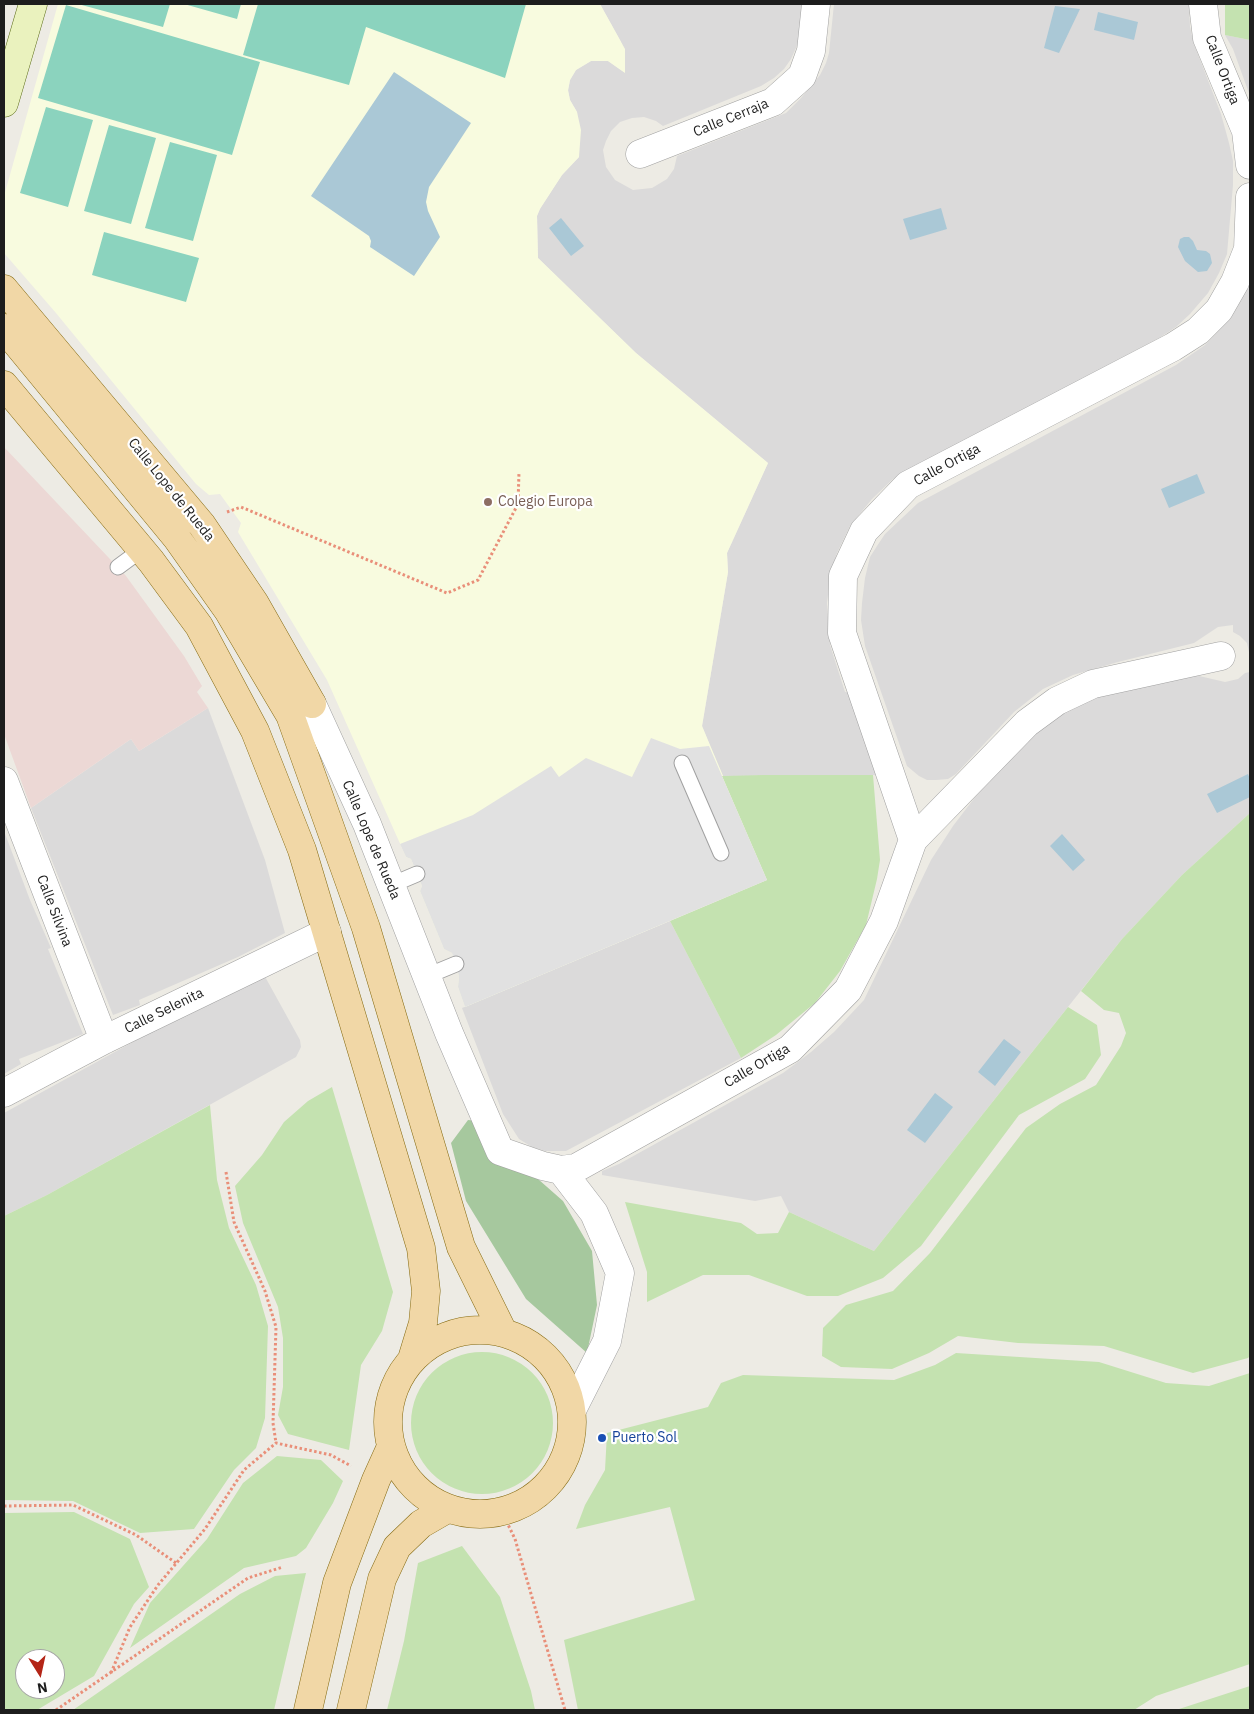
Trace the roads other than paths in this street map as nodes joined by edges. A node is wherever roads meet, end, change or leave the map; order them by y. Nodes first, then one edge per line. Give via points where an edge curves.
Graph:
1 (33, 4) edge
2 (816, 4) edge
3 (1203, 4) edge
4 (4, 103) edge
5 (640, 154) dead end
6 (1250, 165) edge
7 (1250, 198) edge
8 (4, 290) edge
9 (4, 328) edge
10 (5, 390) edge
11 (141, 550) junction
12 (118, 567) dead end
13 (1221, 656) dead end
14 (312, 704) joint
15 (682, 763) dead end
16 (4, 781) edge
17 (913, 840) junction
18 (721, 853) dead end
19 (417, 874) dead end
20 (391, 885) junction
21 (327, 932) junction
22 (456, 964) dead end
23 (427, 976) junction
24 (104, 1040) junction
25 (4, 1093) edge
26 (561, 1170) junction
27 (503, 1332) junction
28 (412, 1359) junction
29 (572, 1410) junction
30 (390, 1449) junction
31 (447, 1509) junction
32 (308, 1710) edge
33 (351, 1710) edge

1 - 4 street
2 - 5 street, Calle Cerraja via 811,51 802,76 773,102
3 - 6 street, Calle Ortiga via 1207,38 1246,131
7 - 17 street, Calle Ortiga via 1248,249 1219,310 1198,331 908,486 864,531 842,576 842,633
8 - 14 main road, Calle Lope de Rueda via 202,525 254,602
9 - 27 main road, Calle Lope de Rueda via 176,537 229,612 290,715 366,928 461,1246
10 - 11 main road
11 - 12 lane
11 - 21 main road via 199,626 255,731 302,850
13 - 17 street, Calle Ortiga via 1093,684 1057,701 1027,723
14 - 20 street, Calle Lope de Rueda
15 - 18 lane
16 - 24 street, Calle Silvina
17 - 26 street, Calle Ortiga via 884,921 848,990 790,1049 576,1168
19 - 20 lane
20 - 23 street, Calle Lope de Rueda
21 - 24 street, Calle Selenita
21 - 28 main road via 421,1248 426,1299
22 - 23 lane
23 - 26 street, Calle Lope de Rueda via 500,1151
24 - 25 street, Calle Selenita
26 - 29 street via 594,1213 620,1273 607,1341
27 - 28 main road via 454,1333 432,1343
27 - 29 main road via 528,1343 550,1361 565,1383
28 - 30 main road via 398,1378 389,1400 386,1425
29 - 31 main road via 572,1436 560,1470 535,1497 502,1512 474,1515
30 - 31 main road via 411,1485 427,1499
30 - 32 main road via 337,1583
31 - 33 main road via 421,1524 397,1547 385,1571

